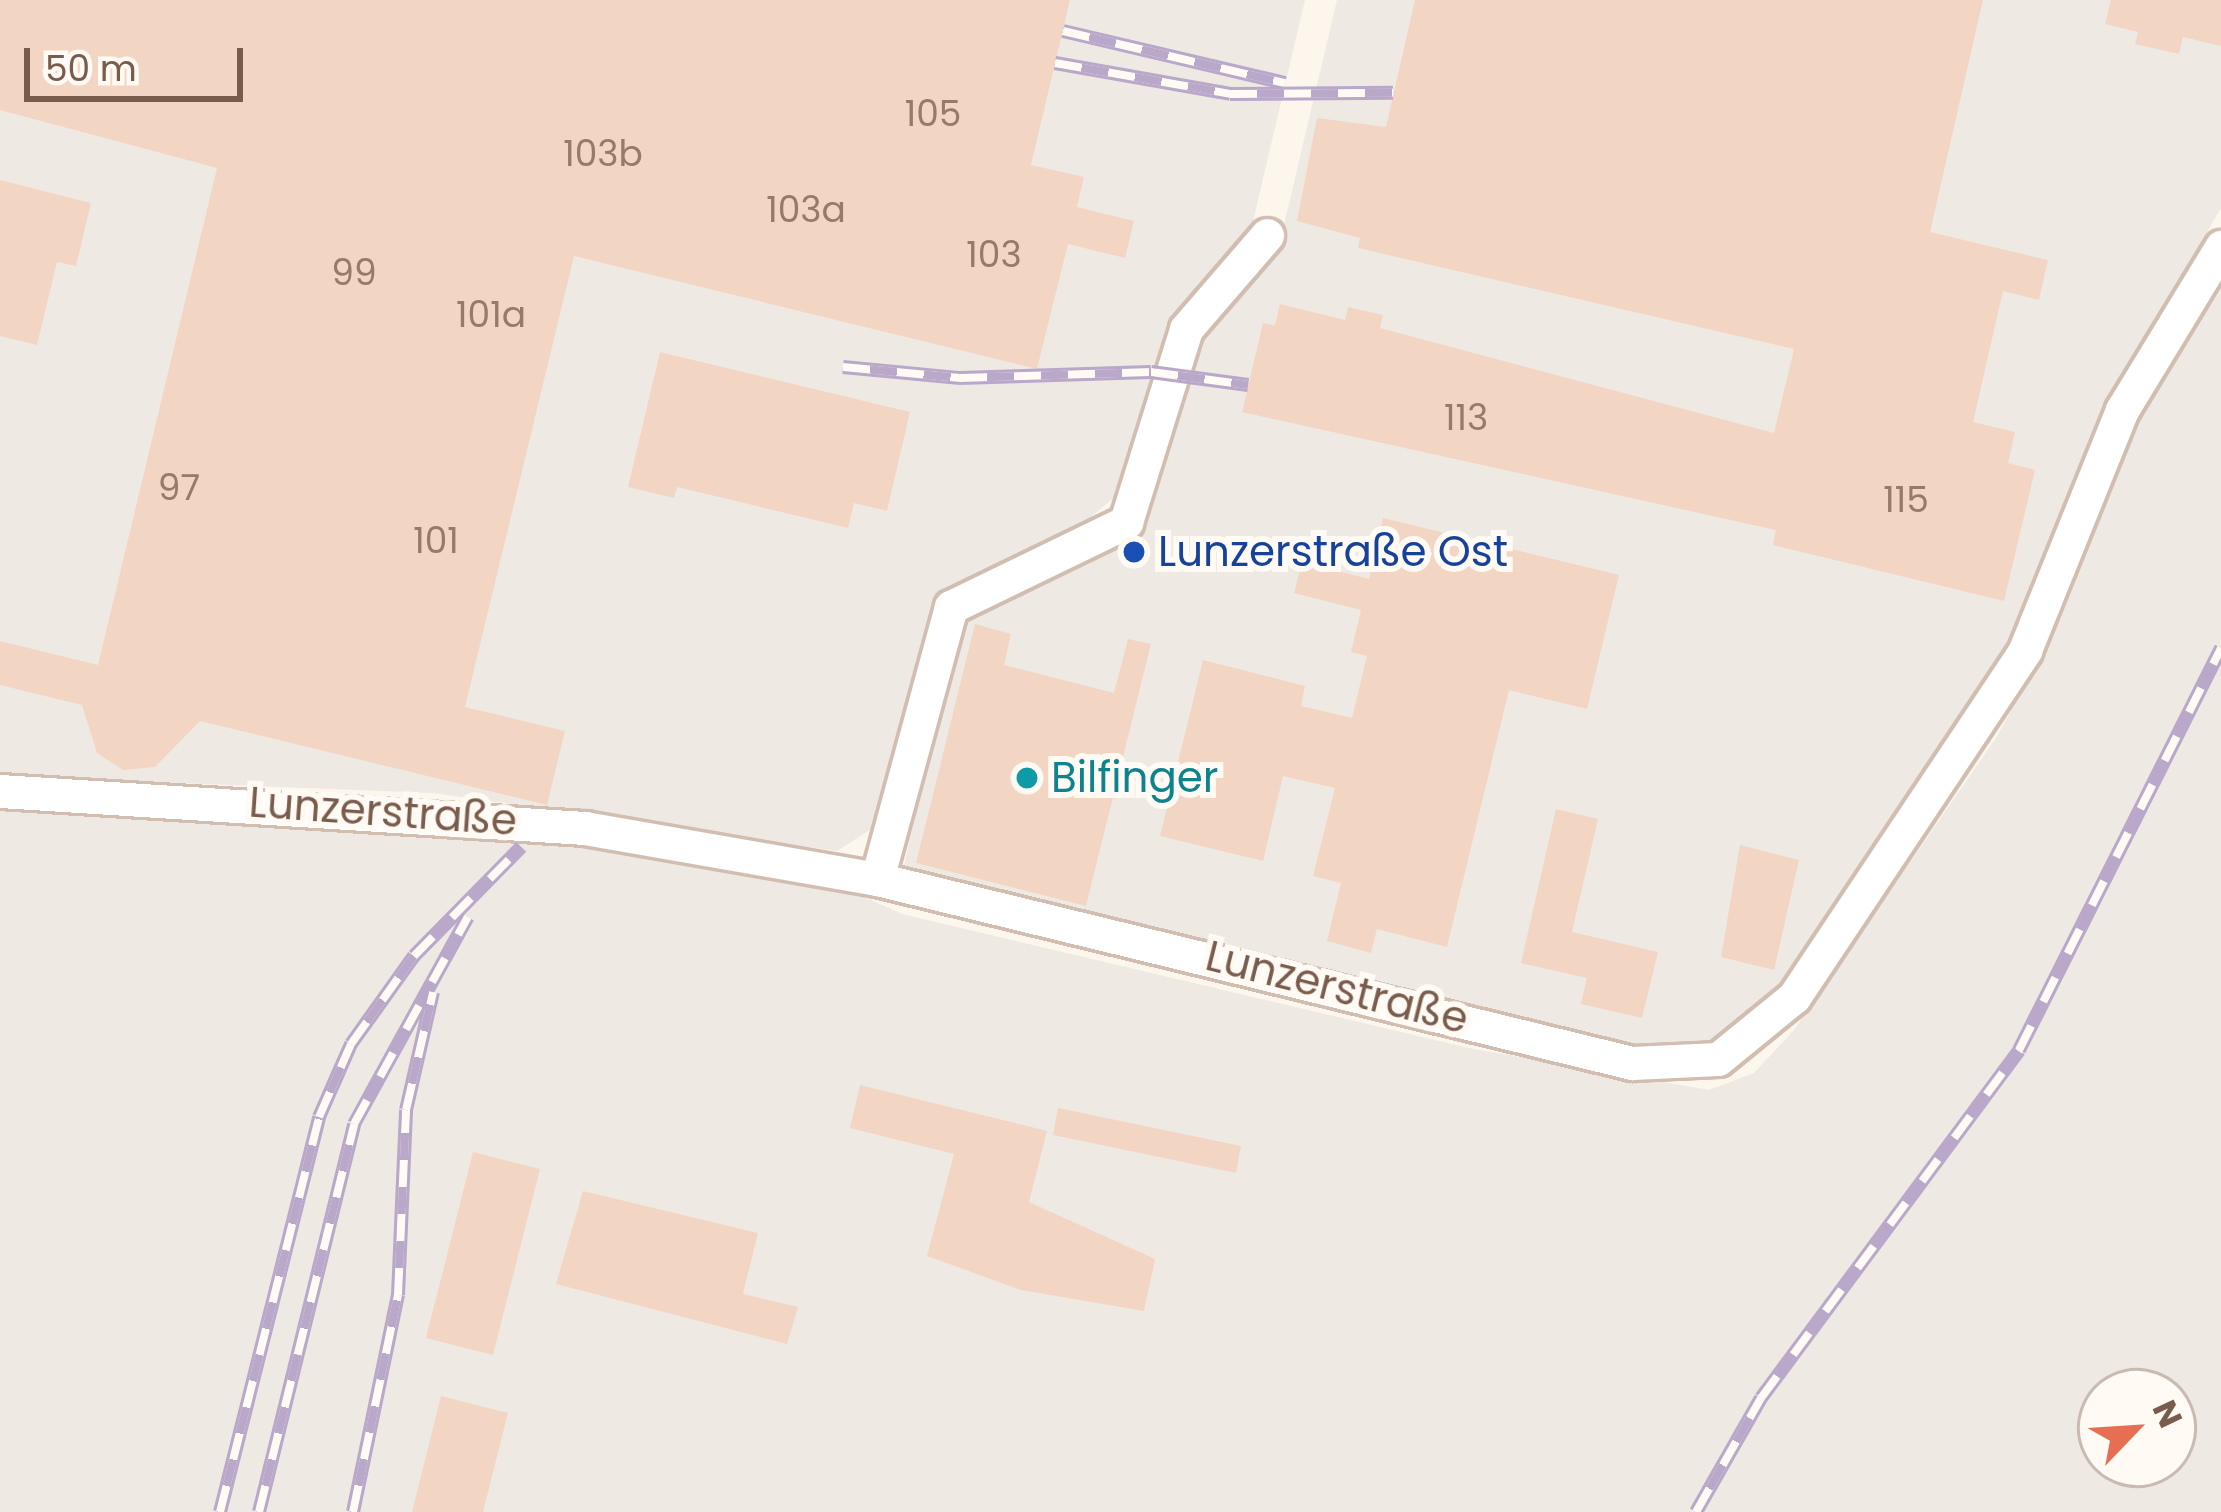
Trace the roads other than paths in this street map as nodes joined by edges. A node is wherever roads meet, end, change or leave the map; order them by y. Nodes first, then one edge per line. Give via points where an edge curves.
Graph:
1 (1267, 235) dead end
2 (2221, 248) edge
3 (0, 791) edge
4 (877, 879) junction

1 - 4 street via 1186,329 1126,522 951,607
2 - 4 street, Lunzerstraße via 2122,410 2025,650 1793,997 1718,1059 1632,1063
3 - 4 street, Lunzerstraße via 512,820

